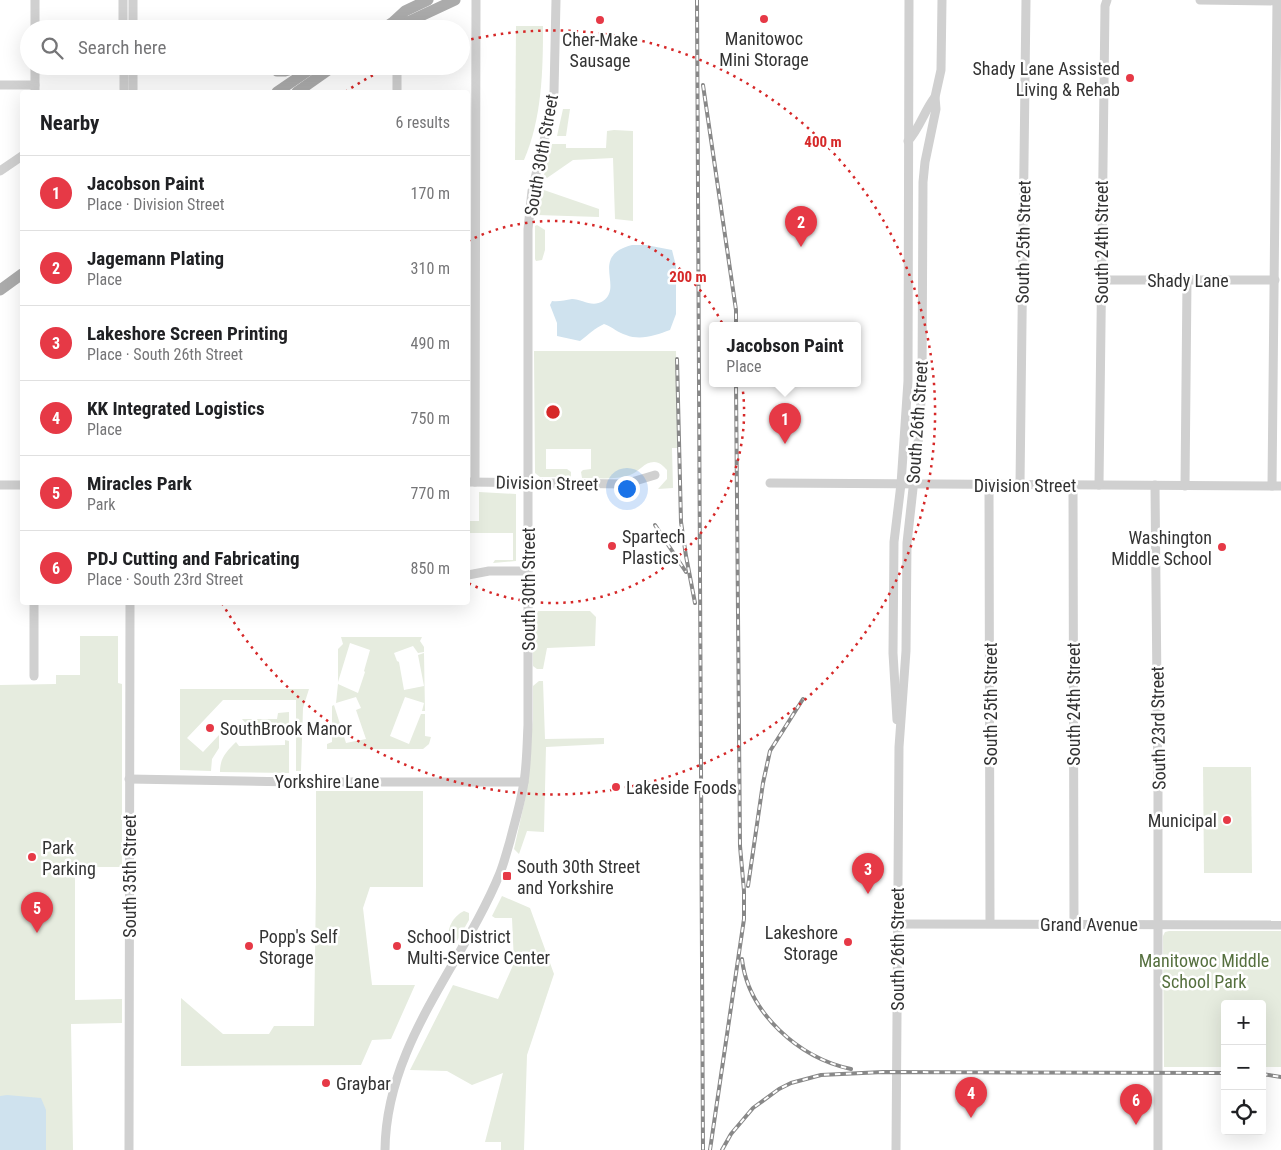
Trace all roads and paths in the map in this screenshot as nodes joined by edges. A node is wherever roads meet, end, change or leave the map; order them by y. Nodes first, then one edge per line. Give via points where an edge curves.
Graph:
1 (35, 0) edge
2 (123, 0) edge
3 (133, 0) edge
4 (428, 0) edge
5 (455, 0) edge
6 (476, 0) edge
7 (556, 0) edge
8 (909, 0) edge
9 (942, 0) edge
10 (1026, 0) edge
11 (1107, 0) edge
12 (1200, 0) edge
13 (1278, 1) edge
14 (35, 20) edge
15 (123, 20) edge
16 (133, 20) edge
17 (397, 20) edge
18 (412, 20) edge
19 (35, 75) edge
20 (124, 75) edge
21 (133, 75) edge
22 (303, 75) edge
23 (322, 75) edge
24 (397, 75) edge
25 (0, 85) edge
26 (34, 89) edge
27 (124, 90) edge
28 (133, 90) edge
29 (283, 90) edge
30 (303, 90) edge
31 (397, 90) edge
32 (935, 97) junction
33 (908, 141) junction
34 (20, 157) edge
35 (0, 172) edge
36 (1278, 182) edge
37 (20, 275) edge
38 (1101, 280) junction
39 (1186, 280) junction
40 (1275, 280) junction
41 (0, 290) edge
42 (1278, 362) edge
43 (655, 475) dead end
44 (471, 482) edge
45 (528, 483) junction
46 (770, 483) dead end
47 (901, 484) junction
48 (914, 484) junction
49 (989, 484) junction
50 (1020, 484) junction
51 (20, 485) edge
52 (1073, 485) junction
53 (1099, 485) junction
54 (1155, 485) junction
55 (0, 486) edge
56 (1185, 486) junction
57 (1277, 486) edge
58 (528, 571) junction
59 (470, 575) edge
60 (34, 605) edge
61 (130, 605) edge
62 (34, 676) dead end
63 (899, 747) junction
64 (129, 779) junction
65 (524, 782) junction
66 (990, 923) junction
67 (897, 924) junction
68 (1074, 924) junction
69 (1158, 924) junction
70 (1281, 925) edge
71 (129, 1150) edge
72 (384, 1150) edge
73 (896, 1150) edge
74 (1158, 1150) edge

1 - 14 street
2 - 15 street
3 - 16 street
4 - 17 main road via 405,11
5 - 18 main road
6 - 44 street
7 - 45 street, South 30th Street via 554,92 532,191 528,229
8 - 33 street, South 26th Street
9 - 32 street, South 26th Street via 941,70
10 - 50 street, South 25th Street
11 - 38 street, South 24th Street
12 - 13 street
13 - 36 street
19 - 26 street
20 - 27 street
21 - 28 street
22 - 29 main road
23 - 30 main road
24 - 31 street
25 - 26 street
32 - 33 street, South 26th Street
32 - 48 street, South 26th Street via 936,109 923,182 922,383
33 - 47 street, South 26th Street via 908,381
34 - 35 street
36 - 40 street
37 - 41 main road
38 - 39 street, Shady Lane
38 - 53 street, South 24th Street
39 - 40 street, Shady Lane
39 - 56 street
40 - 42 street
42 - 57 street
43 - 45 street, Division Street via 625,484
44 - 45 street, Division Street
45 - 58 street, South 30th Street
46 - 47 street, Division Street
47 - 48 street, Division Street
47 - 63 street, South 26th Street via 894,542 893,653
48 - 49 street, Division Street
48 - 63 street, South 26th Street via 907,543 906,659
49 - 50 street, Division Street
49 - 66 street, South 25th Street
50 - 52 street, Division Street
51 - 55 street
52 - 53 street, Division Street
52 - 68 street, South 24th Street
53 - 54 street, Division Street
54 - 56 street, Division Street
54 - 69 street, South 23rd Street
56 - 57 street, Division Street
58 - 59 street
58 - 65 street, South 30th Street via 528,725
60 - 62 street
61 - 64 street, South 35th Street
63 - 67 street, South 26th Street
64 - 65 street, Yorkshire Lane
64 - 71 street, South 35th Street
65 - 72 street, South 30th Street via 500,873 402,1060 389,1107
66 - 67 street, Grand Avenue
66 - 68 street, Grand Avenue
67 - 73 street, South 26th Street
68 - 69 street, Grand Avenue
69 - 70 street, Grand Avenue
69 - 74 street, South 23rd Street

